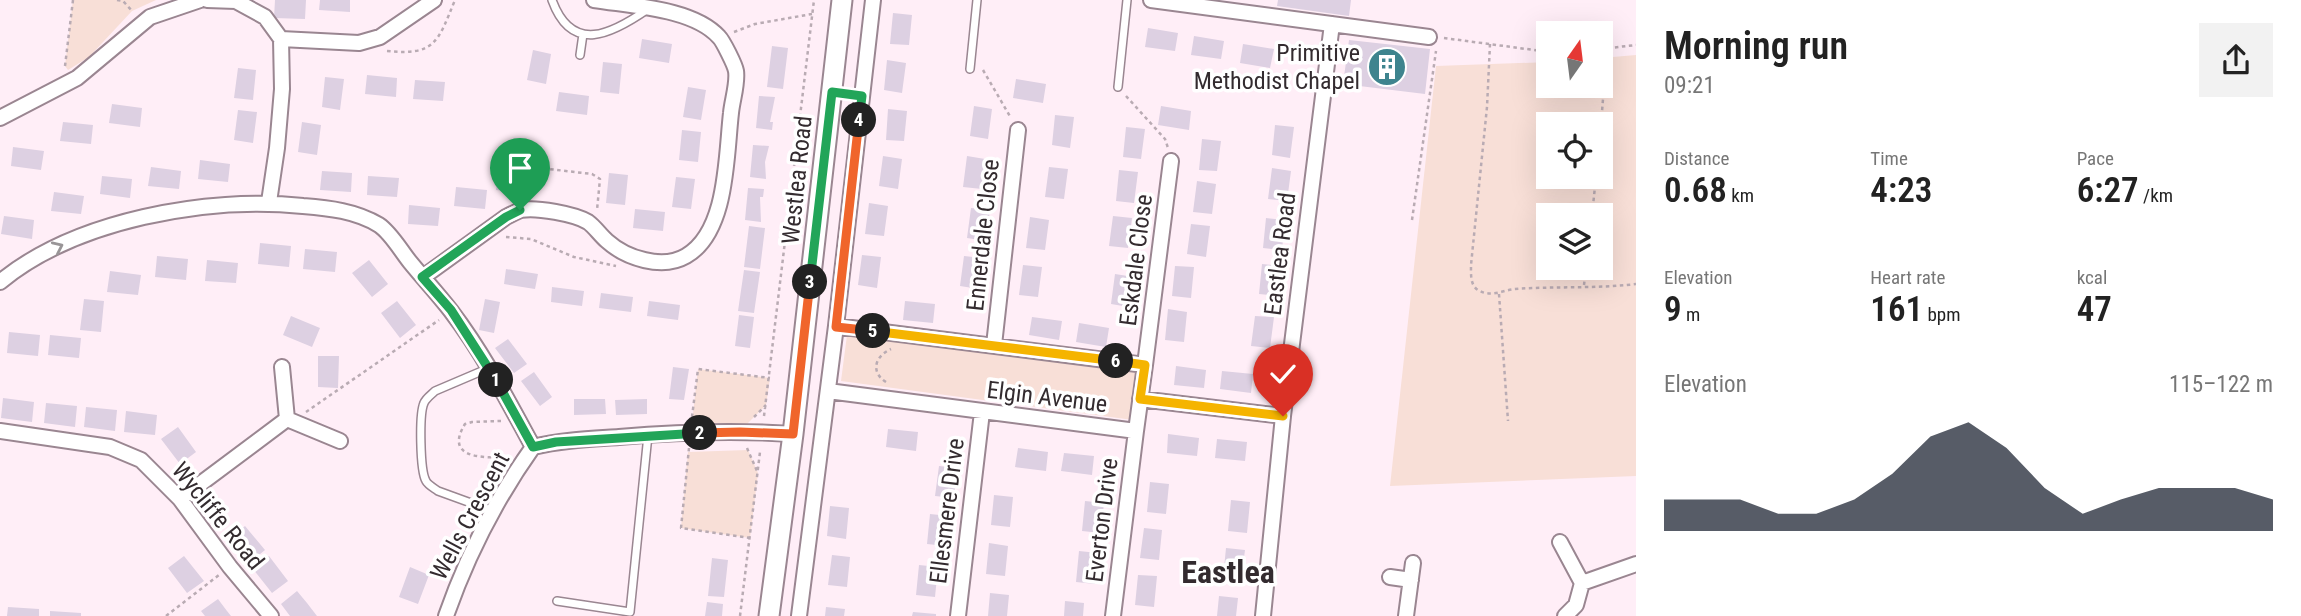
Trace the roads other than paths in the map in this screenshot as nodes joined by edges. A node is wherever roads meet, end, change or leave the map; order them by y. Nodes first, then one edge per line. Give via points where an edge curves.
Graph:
1 (200, 0) edge
2 (207, 0) edge
3 (236, 0) edge
4 (434, 0) edge
5 (552, 0) edge
6 (594, 0) edge
7 (842, 0) edge
8 (873, 0) edge
9 (977, 0) edge
10 (1126, 0) edge
11 (1151, 0) edge
12 (648, 9) junction
13 (1332, 24) junction
14 (583, 34) junction
15 (1434, 37) road end
16 (281, 39) junction
17 (580, 55) dead end
18 (970, 69) dead end
19 (1118, 87) road end
20 (832, 92) junction
21 (862, 96) junction
22 (0, 118) edge
23 (1018, 130) road end
24 (1171, 161) road end
25 (269, 202) junction
26 (422, 277) junction
27 (0, 282) edge
28 (836, 327) junction
29 (993, 345) junction
30 (1145, 365) junction
31 (282, 368) dead end
32 (489, 368) junction
33 (828, 391) junction
34 (1140, 399) junction
35 (982, 412) junction
36 (1283, 416) junction
37 (287, 419) junction
38 (0, 431) edge
39 (1136, 431) junction
40 (793, 434) junction
41 (648, 435) junction
42 (340, 442) dead end
43 (533, 447) junction
44 (180, 499) junction
45 (494, 511) junction
46 (1560, 542) dead end
47 (1413, 563) dead end
48 (1636, 565) edge
49 (1391, 577) dead end
50 (1411, 580) junction
51 (1582, 583) junction
52 (557, 601) dead end
53 (271, 616) edge
54 (446, 616) edge
55 (769, 616) edge
56 (799, 616) edge
57 (958, 616) edge
58 (1113, 616) edge
59 (1263, 616) edge
60 (1406, 616) edge
61 (1566, 616) edge

1 - 22 street via 150,17 77,78
2 - 3 street
3 - 16 street via 265,17
4 - 16 street via 389,32 359,43
5 - 14 lane via 559,18
6 - 12 street
7 - 20 main road, Westlea Road
8 - 21 street
9 - 18 lane
10 - 19 lane
11 - 13 street
12 - 14 lane via 621,26
12 - 26 street via 687,15 720,37 736,71 722,196 698,246 669,262 650,261 620,251 580,218 520,210
13 - 15 street
13 - 36 street, Eastlea Road
14 - 17 lane
16 - 25 street via 282,89
20 - 21 lane
20 - 40 main road, Westlea Road
21 - 28 street
23 - 29 street, Ennerdale Close
24 - 30 street, Eskdale Close
25 - 26 street via 343,210 381,226
27 -> 25 street via 46,253 132,219 223,204
26 - 32 street via 451,310
28 - 29 street, Elgin Avenue
28 - 33 street
29 - 30 street, Elgin Avenue
30 - 34 street, Elgin Avenue
31 - 37 street
32 - 43 street
32 - 45 lane via 428,397 422,409 423,471 425,480 438,491
33 - 35 street, Elgin Avenue
33 - 56 street
34 - 36 street
34 - 39 street, Elgin Avenue
35 - 39 street, Elgin Avenue
35 - 57 street, Ellesmere Drive
36 - 59 street, Eastlea Road
37 - 42 street
37 - 44 street
38 - 44 street, Wycliffe Road via 110,447 141,460
39 - 58 street, Everton Drive
40 - 41 street, Wells Crescent
40 - 55 main road, Westlea Road
41 - 43 street, Wells Crescent
41 - 52 lane via 629,612
43 - 45 street, Wells Crescent
44 - 53 street, Wycliffe Road
45 - 54 street, Wells Crescent via 462,570
46 - 51 street
47 - 50 street
48 - 51 street
49 - 50 street
50 - 60 street
51 - 61 street via 1576,605

